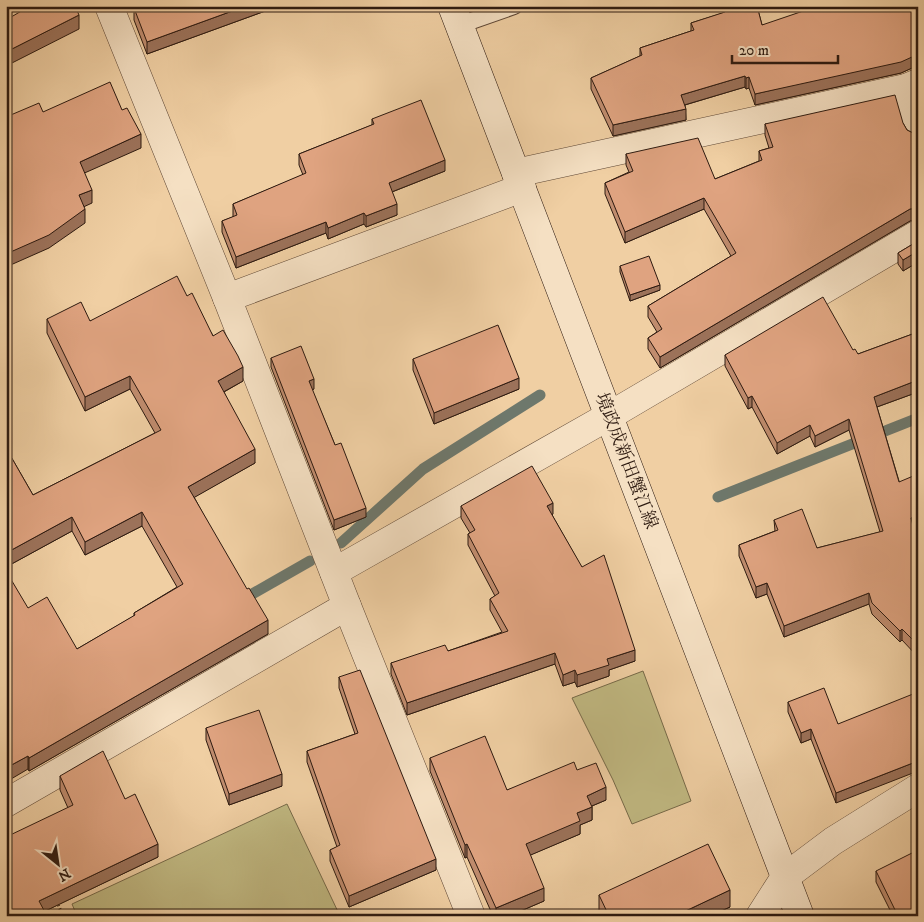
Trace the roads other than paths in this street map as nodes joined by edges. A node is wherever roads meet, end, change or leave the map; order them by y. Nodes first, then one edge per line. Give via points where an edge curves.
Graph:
1 (109, 6) edge
2 (514, 6) edge
3 (456, 16) edge
4 (912, 85) edge
5 (918, 130) edge
6 (519, 181) junction
7 (918, 234) edge
8 (227, 298) junction
9 (609, 416) junction
10 (334, 572) junction
11 (347, 606) junction
12 (918, 788) edge
13 (6, 803) edge
14 (785, 877) junction
15 (471, 916) edge
16 (760, 916) edge
17 (800, 916) edge

1 - 8 street
2 - 3 lane
3 - 6 street, 境政成新田蟹江線
4 - 5 street
4 - 6 street
6 - 8 street
6 - 9 street, 境政成新田蟹江線
7 - 9 street
8 - 10 street
9 - 10 street
9 - 14 street, 境政成新田蟹江線
10 - 11 street
11 - 13 street
11 - 15 street
12 - 14 street via 833,841
14 - 16 street
14 - 17 street, 境政成新田蟹江線

